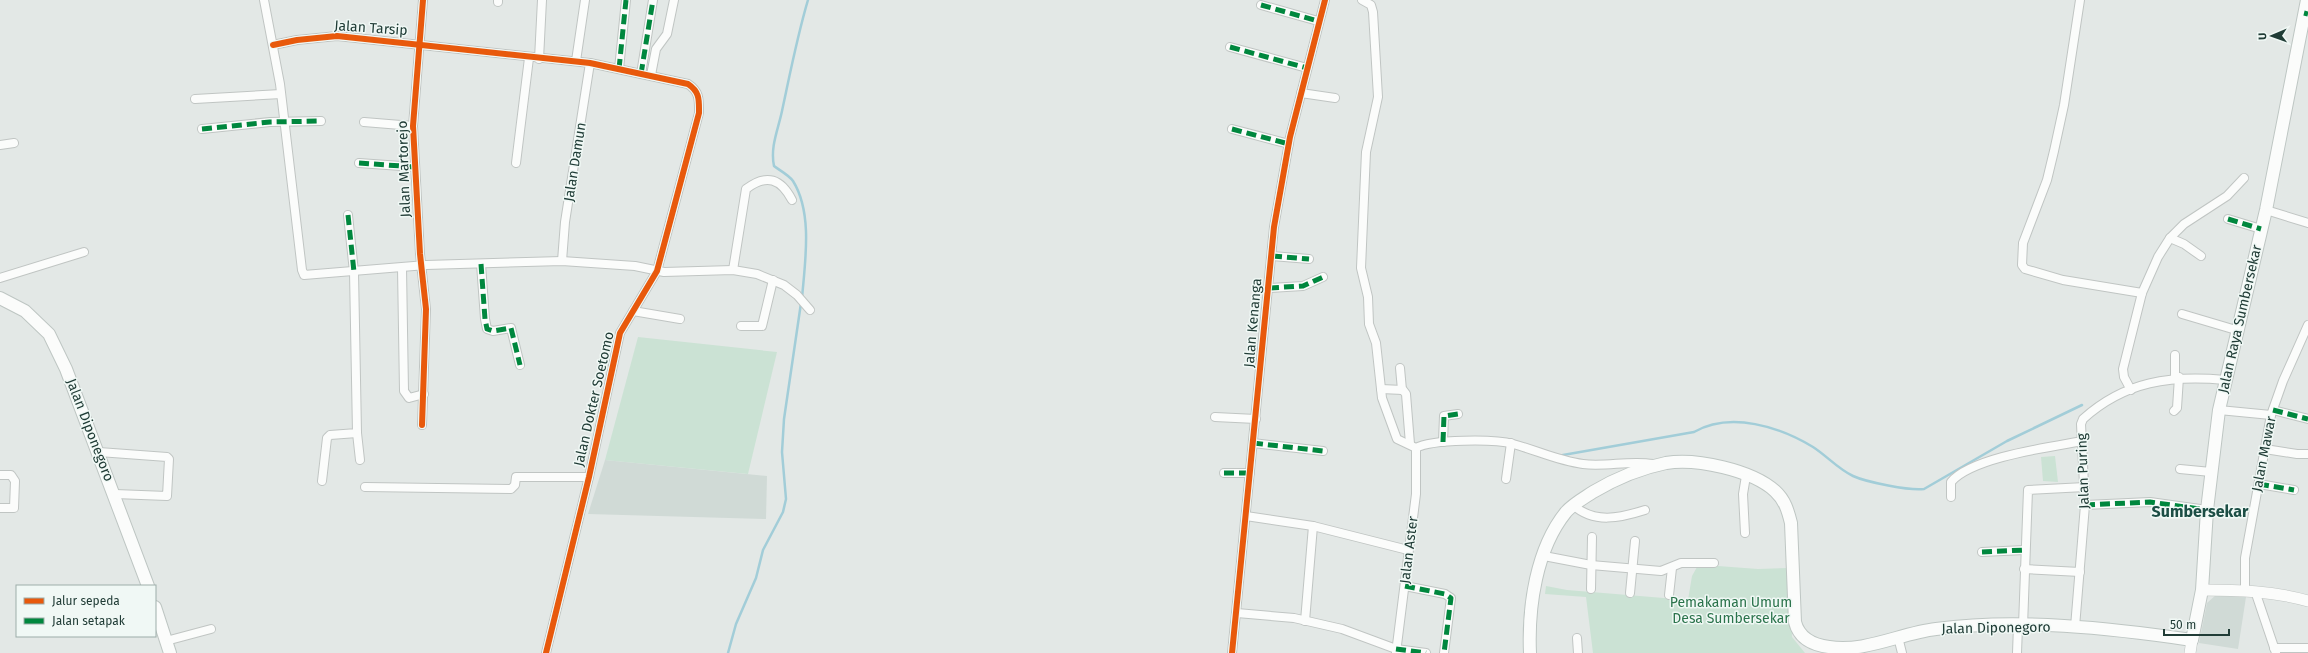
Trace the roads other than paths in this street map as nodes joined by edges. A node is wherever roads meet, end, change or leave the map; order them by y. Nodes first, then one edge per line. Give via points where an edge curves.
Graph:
1 (264, 0) edge
2 (423, 0) edge
3 (542, 0) edge
4 (585, 0) edge
5 (626, 0) edge
6 (653, 0) edge
7 (674, 0) edge
8 (1325, 0) edge
9 (1362, 0) edge
10 (2080, 0) edge
11 (2307, 0) edge
12 (1261, 5) dead end
13 (2306, 14) edge
14 (1318, 21) junction
15 (420, 44) junction
16 (273, 45) junction
17 (1230, 47) dead end
18 (529, 58) junction
19 (538, 59) junction
20 (576, 61) junction
21 (590, 63) junction
22 (1307, 68) junction
23 (620, 69) junction
24 (641, 74) junction
25 (651, 75) junction
26 (696, 89) joint
27 (1301, 93) junction
28 (281, 94) junction
29 (1335, 98) dead end
30 (195, 99) dead end
31 (321, 121) dead end
32 (284, 122) junction
33 (364, 122) dead end
34 (413, 126) junction
35 (202, 129) dead end
36 (1232, 129) dead end
37 (14, 143) dead end
38 (1289, 144) junction
39 (0, 145) edge
40 (359, 163) dead end
41 (516, 163) dead end
42 (415, 167) junction
43 (2244, 178) dead end
44 (792, 200) dead end
45 (2266, 210) junction
46 (348, 215) dead end
47 (2228, 219) dead end
48 (2308, 223) edge
49 (2261, 229) junction
50 (2170, 238) junction
51 (84, 252) dead end
52 (1272, 256) junction
53 (2201, 256) dead end
54 (1309, 259) dead end
55 (562, 261) junction
56 (481, 264) junction
57 (422, 266) junction
58 (402, 268) junction
59 (733, 270) junction
60 (657, 271) junction
61 (354, 272) junction
62 (1323, 277) dead end
63 (0, 278) edge
64 (773, 280) junction
65 (1268, 288) junction
66 (2142, 292) junction
67 (1, 300) edge
68 (808, 307) dead end
69 (632, 311) junction
70 (2182, 314) dead end
71 (680, 319) dead end
72 (2308, 325) edge
73 (741, 326) dead end
74 (2236, 330) junction
75 (2175, 355) dead end
76 (520, 365) dead end
77 (1400, 368) dead end
78 (2177, 378) junction
79 (2225, 380) junction
80 (1381, 389) junction
81 (1402, 390) junction
82 (2131, 390) junction
83 (424, 394) junction
84 (2219, 410) junction
85 (2174, 411) dead end
86 (2272, 412) junction
87 (1458, 414) dead end
88 (1215, 417) dead end
89 (1256, 419) junction
90 (2308, 419) edge
91 (422, 425) dead end
92 (357, 433) junction
93 (2083, 441) junction
94 (1443, 442) junction
95 (1253, 443) junction
96 (1511, 443) junction
97 (1413, 446) junction
98 (2265, 449) junction
99 (1323, 451) dead end
100 (99, 452) junction
101 (2308, 454) edge
102 (360, 460) dead end
103 (1657, 465) junction
104 (2180, 469) dead end
105 (1250, 472) junction
106 (2211, 472) junction
107 (1224, 473) dead end
108 (0, 474) edge
109 (1746, 476) junction
110 (589, 477) junction
111 (1506, 479) dead end
112 (322, 481) dead end
113 (2259, 484) junction
114 (365, 487) dead end
115 (2085, 487) junction
116 (2294, 490) dead end
117 (115, 494) junction
118 (1951, 497) dead end
119 (1574, 505) junction
120 (2085, 505) junction
121 (0, 508) edge
122 (1644, 510) dead end
123 (2207, 510) junction
124 (1246, 516) junction
125 (1313, 526) junction
126 (1745, 533) dead end
127 (1592, 537) dead end
128 (1635, 541) dead end
129 (1408, 550) junction
130 (2025, 550) junction
131 (1982, 552) dead end
132 (1544, 556) junction
133 (1714, 563) dead end
134 (1591, 565) junction
135 (1632, 568) junction
136 (1672, 568) junction
137 (2024, 569) junction
138 (2080, 572) junction
139 (148, 585) edge
140 (1405, 586) junction
141 (1591, 590) dead end
142 (2202, 590) junction
143 (2250, 590) junction
144 (1630, 593) dead end
145 (1669, 595) dead end
146 (2308, 601) edge
147 (156, 610) edge
148 (1237, 613) junction
149 (1305, 621) junction
150 (2020, 626) junction
151 (2075, 628) junction
152 (211, 630) dead end
153 (1898, 637) junction
154 (1577, 638) dead end
155 (2192, 640) junction
156 (166, 641) junction
157 (2308, 648) edge
158 (2275, 650) edge
159 (1396, 651) edge
160 (170, 653) edge
161 (546, 653) edge
162 (1232, 653) edge
163 (1426, 653) edge
164 (1444, 653) edge
165 (1530, 653) edge
166 (1578, 653) edge
167 (1902, 653) edge
168 (2017, 653) edge
169 (2190, 653) edge

1 - 16 street
2 - 15 street, Jalan Martorejo
3 - 19 street
4 - 20 street
5 - 23 street
6 - 24 street
7 - 25 street via 667,34 656,49
8 - 14 street, Jalan Kenanga
9 - 80 street via 1371,5 1373,12 1378,97 1366,152 1361,268 1368,297 1370,324 1377,349
10 - 66 street via 2064,105 2054,151 2023,243 2022,266 2064,280
11 - 13 main road, Jalan Raya Sumbersekar
12 - 14 street
13 - 45 main road, Jalan Raya Sumbersekar
14 - 22 street, Jalan Kenanga
15 - 16 street, Jalan Tarsip via 337,36
15 - 18 street, Jalan Tarsip
15 - 34 street, Jalan Martorejo
16 - 28 street
17 - 22 street
18 - 19 street, Jalan Tarsip
18 - 41 street
19 - 20 street, Jalan Tarsip
20 - 21 street, Jalan Tarsip
21 - 23 street, Jalan Tarsip
21 - 55 street, Jalan Damun via 565,222
22 - 27 street, Jalan Kenanga
23 - 24 street, Jalan Tarsip
24 - 25 street, Jalan Tarsip
25 - 26 street, Jalan Tarsip via 688,84
26 - 60 street, Jalan Dokter Soetomo via 699,96 699,113
27 - 29 street
27 - 38 street, Jalan Kenanga
28 - 30 street
28 - 32 street
31 - 32 street
32 - 35 street
32 - 61 street via 304,275
33 - 34 street
34 - 42 street, Jalan Martorejo
36 - 38 street
37 - 39 street
38 - 52 street, Jalan Kenanga via 1274,227
40 - 42 street
42 - 57 street, Jalan Martorejo
43 - 50 street via 2227,196 2184,224
44 - 59 street via 785,187 776,181 761,181 746,189
45 - 48 street
45 - 49 main road, Jalan Raya Sumbersekar
46 - 61 street
47 - 49 street
49 - 74 main road, Jalan Raya Sumbersekar
50 - 53 street
50 - 66 street
51 - 63 street
52 - 54 street
52 - 65 street, Jalan Kenanga
55 - 56 street
55 - 60 street via 639,267
56 - 57 street
56 - 76 street via 487,329 491,331 511,328
57 - 58 street
57 - 83 street, Jalan Martorejo via 426,309
58 - 61 street
58 - 83 street via 404,390 409,398
59 - 60 street via 681,273
59 - 64 street
60 - 69 street, Jalan Dokter Soetomo
61 - 92 street
62 - 65 street via 1303,286
64 - 68 street via 797,295
64 - 73 street via 762,326
65 - 89 street, Jalan Kenanga
66 - 82 street via 2123,368 2124,377
67 - 100 main road, Jalan Diponegoro via 26,311 49,334
69 - 71 street
69 - 110 street, Jalan Dokter Soetomo via 620,333 616,348
70 - 74 street
72 - 86 street, Jalan Mawar
74 - 79 main road, Jalan Raya Sumbersekar
75 - 78 street
77 - 81 street, Jalan Aster
78 - 79 street, Jalan Puring
78 - 82 street, Jalan Puring via 2154,381
78 - 85 street
79 - 84 main road, Jalan Raya Sumbersekar
80 - 81 street
80 - 97 street via 1385,411 1395,436 1404,444
81 - 97 street, Jalan Aster via 1406,394
82 - 93 street, Jalan Puring via 2097,408 2083,419
83 - 91 street, Jalan Martorejo
84 - 86 street
84 - 106 main road, Jalan Raya Sumbersekar
86 - 90 street
86 - 98 street, Jalan Mawar
87 - 94 street via 1444,416
88 - 89 street
89 - 95 street, Jalan Kenanga
92 - 102 street
92 - 112 street via 330,435 327,438
93 - 115 street, Jalan Puring
93 - 118 street via 2001,457 1965,472 1952,482
94 - 96 street
94 - 97 street
95 - 99 street
95 - 105 street, Jalan Kenanga
96 - 103 street via 1572,463
96 - 111 street
97 - 129 street, Jalan Aster via 1416,494
98 - 101 street
98 - 113 street, Jalan Mawar
100 - 117 main road, Jalan Diponegoro
100 - 117 street via 169,459 166,496
103 - 109 main road, Jalan Diponegoro via 1697,463
103 - 119 main road, Jalan Diponegoro via 1611,482
104 - 106 street
105 - 107 street
105 - 124 street, Jalan Kenanga
106 - 123 main road, Jalan Raya Sumbersekar
108 - 121 street via 11,475 15,481 14,508
109 - 126 street via 1743,494
109 - 153 main road, Jalan Diponegoro via 1776,492 1788,511 1792,534 1794,612 1797,629 1802,636 1808,641 1830,648 1869,644
110 - 114 street via 516,477 515,485 511,489
110 - 161 street, Jalan Dokter Soetomo
113 - 116 street
113 - 143 street, Jalan Mawar via 2245,558
115 - 120 street, Jalan Puring
115 - 130 street via 2030,489
117 - 139 main road, Jalan Diponegoro
119 - 122 street via 1585,515 1606,518
119 - 132 main road, Jalan Diponegoro via 1561,520
120 - 123 street via 2150,502
120 - 138 street, Jalan Puring
123 - 142 main road, Jalan Raya Sumbersekar
124 - 125 street
124 - 148 street, Jalan Kenanga
125 - 129 street
125 - 149 street
127 - 134 street
128 - 135 street
129 - 140 street, Jalan Aster
130 - 131 street
130 - 137 street
132 - 134 street
132 - 165 main road, Jalan Diponegoro via 1532,603
133 - 136 street via 1681,563
134 - 135 street
134 - 141 street
135 - 136 street via 1661,571
135 - 144 street
136 - 145 street
137 - 138 street
137 - 150 street
138 - 151 street, Jalan Puring
140 - 159 street, Jalan Aster
140 - 164 street via 1445,594 1451,598
142 - 143 street
142 - 155 main road, Jalan Raya Sumbersekar
143 - 146 street
143 - 158 street, Jalan Mawar
147 - 156 main road
148 - 149 street
148 - 162 street, Jalan Kenanga
149 - 159 street via 1342,630
150 - 151 main road, Jalan Diponegoro
150 - 153 main road, Jalan Diponegoro via 1935,629
150 - 168 street
151 - 155 main road, Jalan Diponegoro
152 - 156 street
153 - 167 street
154 - 166 street
155 - 169 street
156 - 160 main road
157 - 158 street
159 - 163 street

